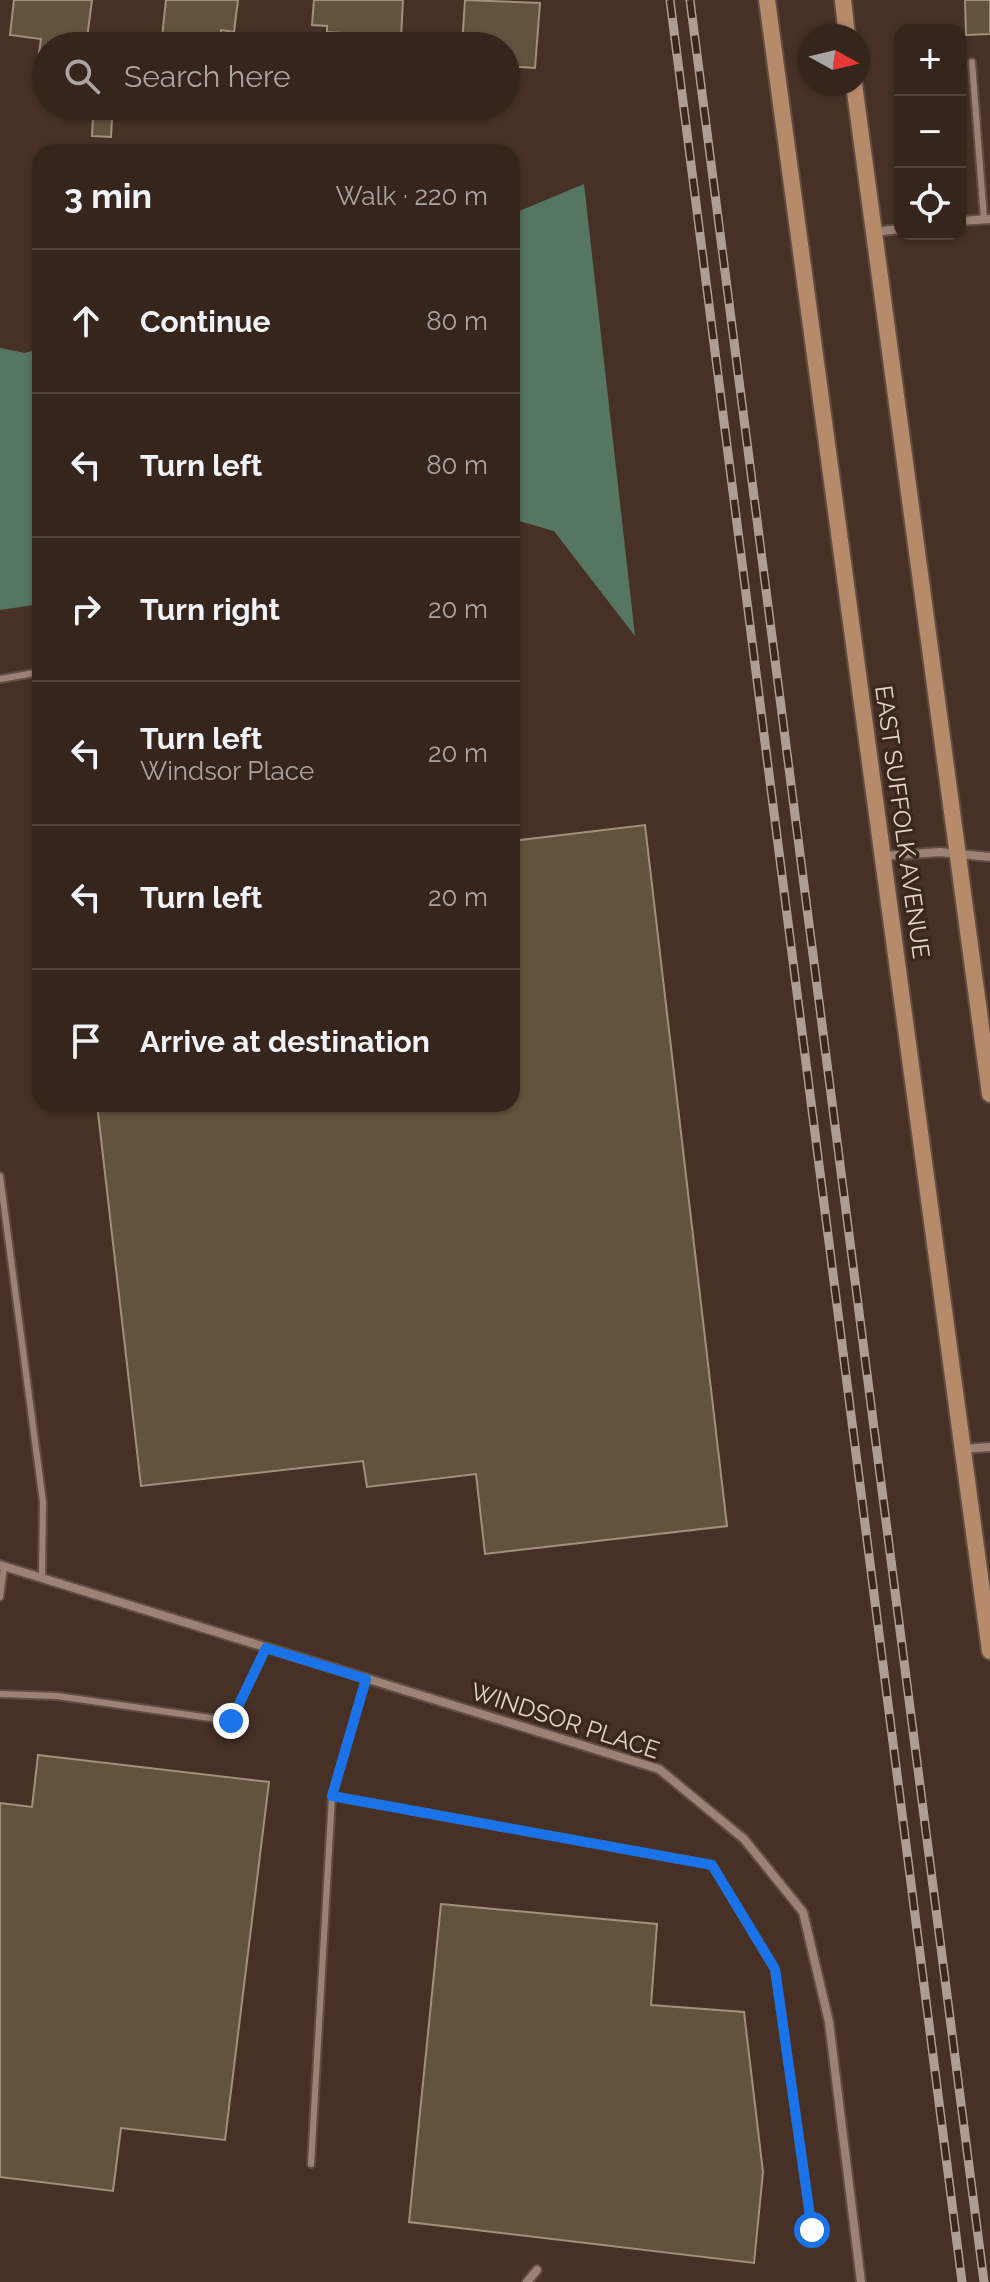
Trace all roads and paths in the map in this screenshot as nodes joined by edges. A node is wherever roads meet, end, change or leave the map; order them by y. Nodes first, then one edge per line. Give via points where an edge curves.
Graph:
1 (767, 0) edge
2 (843, 0) edge
3 (846, 24) edge
4 (972, 62) dead end
5 (856, 96) edge
6 (987, 219) edge
7 (966, 221) edge
8 (894, 230) edge
9 (874, 232) junction
10 (32, 673) edge
11 (0, 679) edge
12 (958, 854) junction
13 (882, 856) junction
14 (990, 857) edge
15 (990, 1094) edge
16 (0, 1176) edge
17 (990, 1447) edge
18 (962, 1449) junction
19 (2, 1566) edge
20 (42, 1578) junction
21 (0, 1597) edge
22 (266, 1648) junction
23 (990, 1651) edge
24 (366, 1679) junction
25 (0, 1694) edge
26 (332, 1796) junction
27 (311, 2164) dead end
28 (812, 2230) dead end
29 (537, 2270) dead end
30 (527, 2282) edge
31 (861, 2282) edge

1 - 13 main road, EAST SUFFOLK AVENUE
2 - 3 main road
4 - 6 lane
5 - 9 main road
6 - 7 street
8 - 9 street
9 - 12 main road
10 - 11 lane
12 - 13 street
12 - 14 street
12 - 15 main road
13 - 18 main road, EAST SUFFOLK AVENUE
16 - 20 lane via 43,1502
17 - 18 street
18 - 23 main road, EAST SUFFOLK AVENUE
19 - 20 street, WINDSOR PLACE
19 - 21 lane
20 - 22 street, WINDSOR PLACE
22 - 24 street, WINDSOR PLACE
22 - 25 lane via 231,1721 57,1696
24 - 26 lane
24 - 31 street, WINDSOR PLACE via 659,1769 744,1839 803,1912 829,2022
26 - 27 lane
26 - 28 lane via 712,1865 775,1969
29 - 30 street

